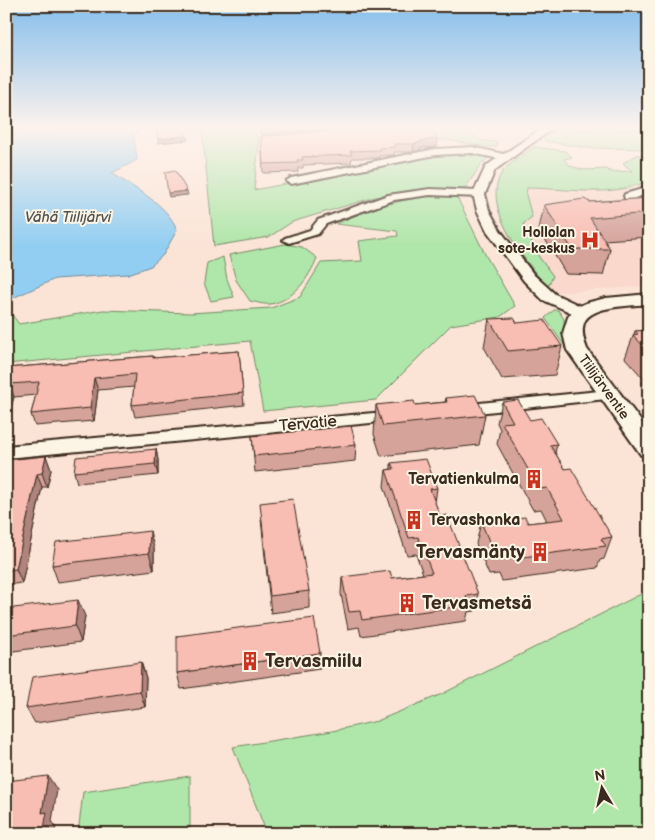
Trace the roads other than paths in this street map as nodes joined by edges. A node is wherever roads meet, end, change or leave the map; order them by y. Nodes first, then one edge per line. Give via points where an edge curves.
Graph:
1 (355, 168) edge
2 (490, 168) edge
3 (291, 181) dead end
4 (649, 190) edge
5 (479, 194) junction
6 (649, 215) edge
7 (289, 240) dead end
8 (649, 299) edge
9 (581, 312) junction
10 (609, 395) junction
11 (446, 411) edge
12 (412, 415) edge
13 (649, 449) edge
14 (6, 452) edge

1 - 3 street
2 - 5 street
4 - 6 street via 629,196
5 - 7 street via 430,192 392,197 322,222 314,232
5 - 9 street via 494,231 529,278 549,297
8 - 9 main road via 597,304
9 - 10 main road, Tiilijärventie via 572,326 574,342
10 - 11 street
10 - 13 main road, Tiilijärventie
12 - 14 street, Tervatie

